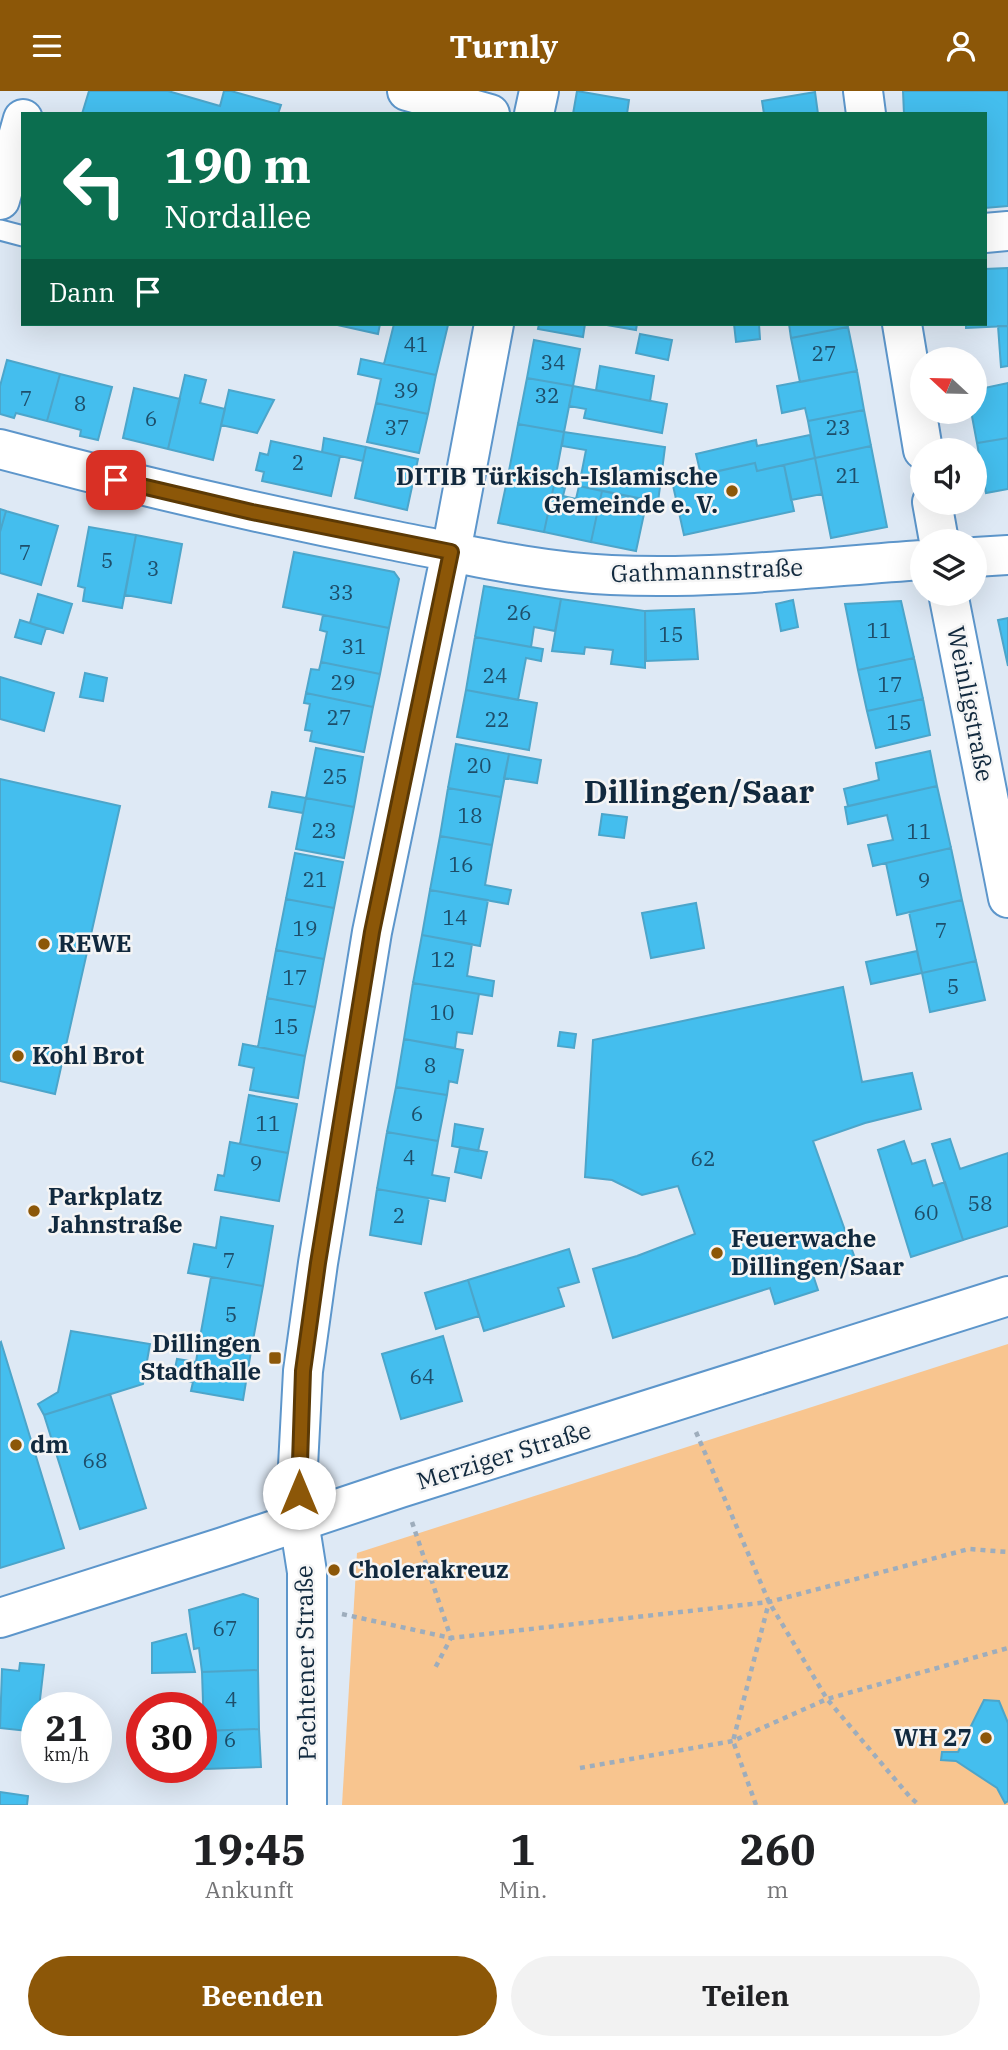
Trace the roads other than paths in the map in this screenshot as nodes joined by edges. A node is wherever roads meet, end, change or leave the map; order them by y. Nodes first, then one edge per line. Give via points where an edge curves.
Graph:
1 (31, 91) edge
2 (407, 91) edge
3 (539, 91) edge
4 (863, 91) edge
5 (25, 112) edge
6 (483, 112) edge
7 (534, 112) edge
8 (866, 112) edge
9 (21, 126) edge
10 (0, 200) edge
11 (0, 230) edge
12 (1008, 231) edge
13 (987, 233) edge
14 (21, 235) edge
15 (494, 326) edge
16 (902, 326) edge
17 (921, 438) edge
18 (0, 449) edge
19 (451, 552) junction
20 (1008, 555) edge
21 (987, 556) edge
22 (910, 561) edge
23 (951, 606) edge
24 (1008, 898) edge
25 (1008, 1296) edge
26 (299, 1521) junction
27 (0, 1618) edge
28 (307, 1805) edge

1 - 5 street
2 - 6 street
3 - 7 street
4 - 8 street
9 - 10 street
11 - 14 lane
12 - 13 street
15 - 19 street, Pachtener Straße
16 - 17 street
18 - 19 street, Gathmannstraße via 252,512
19 - 22 street, Gathmannstraße via 547,570 611,575 685,576
19 - 26 street, Pachtener Straße via 372,932 318,1263 303,1371
20 - 21 street
23 - 24 street, Weinligstraße
25 - 26 street, Merziger Straße
26 - 27 street, Merziger Straße
26 - 28 street, Pachtener Straße via 307,1572

